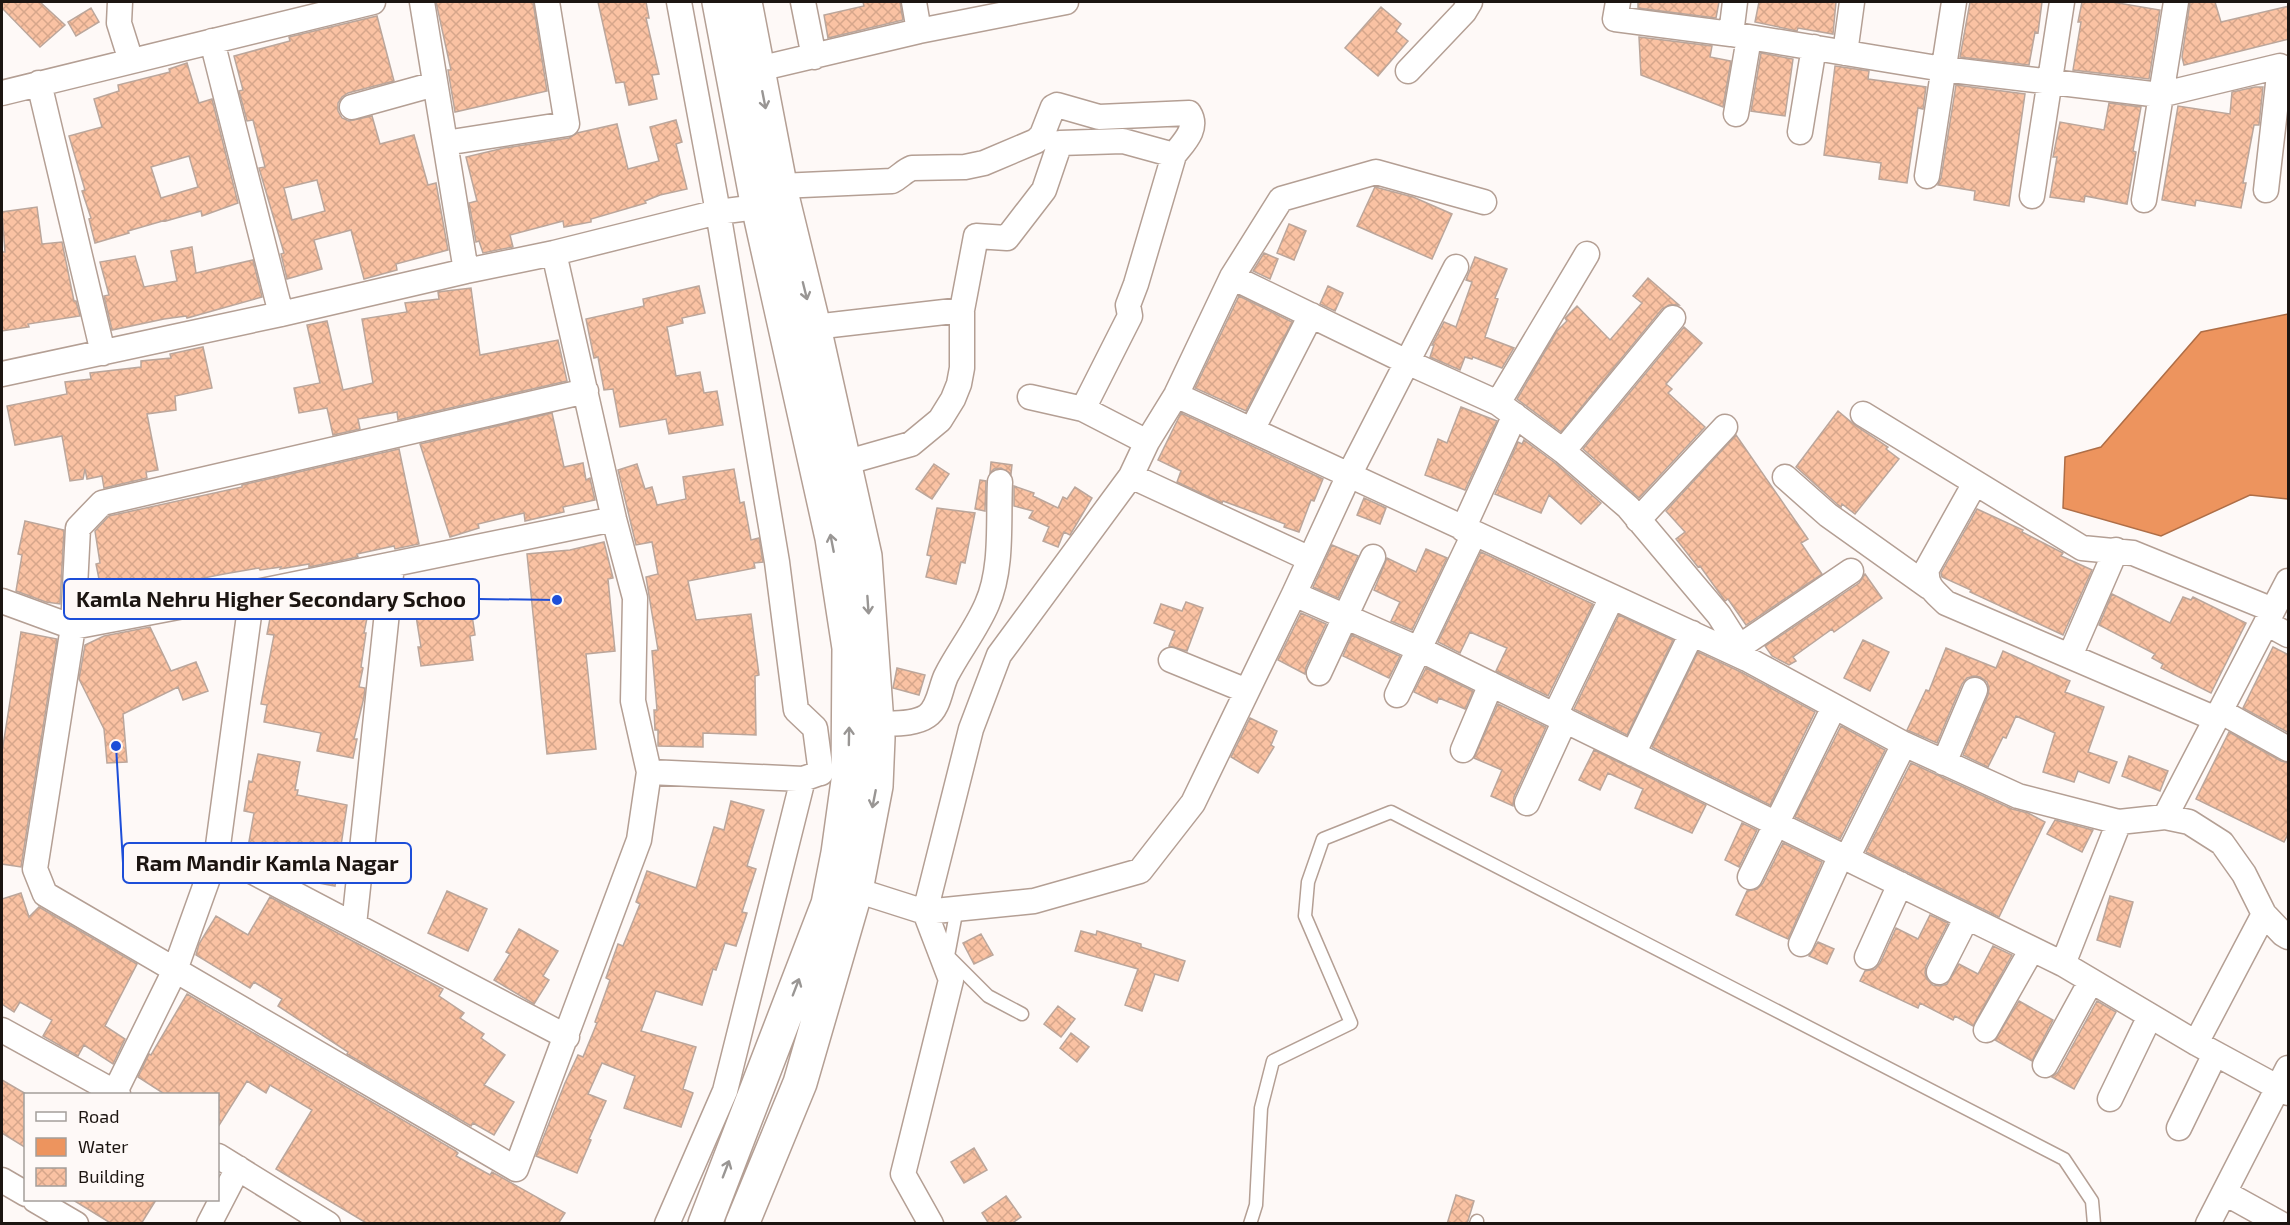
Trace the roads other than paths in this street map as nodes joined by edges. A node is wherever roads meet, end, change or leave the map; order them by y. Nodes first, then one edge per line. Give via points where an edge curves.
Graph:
1 (102, 2) edge
2 (373, 2) edge
3 (422, 2) edge
4 (547, 2) edge
5 (678, 2) edge
6 (719, 2) edge
7 (745, 2) edge
8 (803, 2) edge
9 (914, 2) edge
10 (1066, 2) edge
11 (1470, 2) edge
12 (1618, 2) edge
13 (1736, 2) edge
14 (1852, 2) edge
15 (1954, 2) edge
16 (2062, 2) edge
17 (2176, 2) edge
18 (310, 9) edge
19 (120, 12) edge
20 (919, 31) junction
21 (1740, 36) junction
22 (212, 41) junction
23 (1814, 47) junction
24 (1845, 53) junction
25 (814, 57) junction
26 (130, 61) junction
27 (758, 69) junction
28 (1943, 69) junction
29 (1408, 71) dead end
30 (2050, 81) junction
31 (39, 83) junction
32 (435, 84) junction
33 (2, 93) edge
34 (2160, 95) junction
35 (352, 107) dead end
36 (1736, 114) dead end
37 (1800, 132) dead end
38 (445, 143) junction
39 (1174, 155) junction
40 (1927, 176) dead end
41 (2266, 190) dead end
42 (2032, 196) dead end
43 (774, 199) junction
44 (2144, 200) dead end
45 (1484, 202) dead end
46 (718, 212) junction
47 (554, 253) junction
48 (1587, 254) dead end
49 (1456, 267) dead end
50 (466, 271) junction
51 (1232, 277) junction
52 (962, 310) junction
53 (281, 314) junction
54 (1311, 315) junction
55 (1673, 318) dead end
56 (814, 327) junction
57 (103, 353) junction
58 (1407, 362) junction
59 (2, 374) edge
60 (586, 392) junction
61 (1176, 395) junction
62 (1030, 397) dead end
63 (1083, 408) junction
64 (1506, 409) junction
65 (1863, 414) dead end
66 (1725, 427) dead end
67 (1252, 430) junction
68 (1148, 442) junction
69 (1563, 451) junction
70 (844, 463) junction
71 (1349, 475) junction
72 (1131, 476) junction
73 (1785, 477) dead end
74 (1000, 482) dead end
75 (1975, 483) junction
76 (614, 519) junction
77 (1638, 520) junction
78 (1469, 532) junction
79 (2116, 550) junction
80 (1373, 557) dead end
81 (1310, 559) junction
82 (392, 565) junction
83 (1851, 571) dead end
84 (2289, 581) edge
85 (1929, 587) junction
86 (252, 593) junction
87 (1294, 594) junction
88 (1612, 597) junction
89 (2, 601) edge
90 (1345, 616) junction
91 (2270, 617) junction
92 (73, 627) junction
93 (1692, 633) junction
94 (2289, 635) edge
95 (1419, 649) junction
96 (1743, 652) junction
97 (2070, 656) junction
98 (1171, 660) dead end
99 (1319, 673) dead end
100 (1491, 684) junction
101 (1975, 690) dead end
102 (1247, 691) junction
103 (1397, 695) dead end
104 (1834, 706) junction
105 (2218, 715) junction
106 (1560, 718) junction
107 (877, 724) junction
108 (1904, 744) junction
109 (2289, 749) edge
110 (1463, 750) dead end
111 (1633, 754) junction
112 (1944, 763) junction
113 (649, 772) junction
114 (824, 778) junction
115 (1527, 803) dead end
116 (2165, 817) junction
117 (2120, 822) junction
118 (1776, 824) junction
119 (217, 853) junction
120 (1844, 857) junction
121 (1750, 877) dead end
122 (1900, 884) junction
123 (856, 890) junction
124 (957, 909) junction
125 (925, 912) junction
126 (2264, 914) junction
127 (1967, 917) junction
128 (354, 926) junction
129 (2289, 937) edge
130 (1801, 944) dead end
131 (2032, 949) junction
132 (1867, 957) dead end
133 (2063, 964) junction
134 (175, 970) junction
135 (1938, 972) dead end
136 (2091, 981) junction
137 (1022, 1014) dead end
138 (2150, 1016) junction
139 (2, 1030) edge
140 (1986, 1030) dead end
141 (567, 1037) junction
142 (2205, 1048) junction
143 (2045, 1065) dead end
144 (2285, 1083) edge
145 (115, 1093) edge
146 (117, 1093) edge
147 (2110, 1099) dead end
148 (2179, 1128) dead end
149 (219, 1157) edge
150 (238, 1168) junction
151 (2, 1180) edge
152 (24, 1193) edge
153 (2225, 1193) junction
154 (37, 1201) edge
155 (76, 1224) edge
156 (209, 1224) edge
157 (328, 1224) edge
158 (667, 1224) edge
159 (705, 1224) edge
160 (742, 1224) edge
161 (932, 1224) edge
162 (1250, 1224) edge
163 (2094, 1224) edge
164 (2208, 1224) edge
165 (2281, 1224) edge

1 - 19 street
2 - 18 street
3 - 32 street
4 - 38 street via 567,124
5 - 46 street
6 - 43 main road
7 - 27 main road
8 - 25 street
9 - 20 street
10 - 20 street
11 - 29 street
12 - 21 street via 1616,19
13 - 21 street
14 - 24 street
15 - 28 street
16 - 30 street
17 - 34 street
18 - 22 street
19 - 26 street
20 - 25 street
21 - 23 street
21 - 36 street
22 - 26 street
22 - 53 street
23 - 24 street
23 - 37 street
24 - 28 street
25 - 27 street
26 - 31 street
27 -> 43 main road
28 - 30 street
28 - 40 street
30 - 34 street
30 - 42 street
31 - 33 street
31 - 57 street
32 - 35 street
32 - 38 street
34 - 41 street via 2280,66
34 - 44 street
38 - 50 street
39 - 43 street via 1191,133 1189,113 1099,117 1057,105 1036,141 984,163 912,168 892,181
39 - 52 street via 1123,141 1060,143 1044,190 1007,238 976,236
39 - 63 street via 1128,305 1130,316
43 - 46 street
43 -> 56 main road
114 -> 43 main road via 849,648
45 - 51 street via 1376,171 1281,199
46 - 47 street
46 - 114 street via 777,562 796,710 815,728
47 - 50 street
47 - 60 street
48 - 64 street
49 - 58 street
50 - 53 street
51 - 54 street
51 - 61 street
52 - 56 street
52 - 70 street via 960,384 940,420 911,444
53 - 57 street
54 - 58 street
54 - 67 street
55 - 69 street
56 - 70 main road
57 - 59 street
58 - 64 street
58 - 71 street
60 - 76 street
60 - 92 street via 102,503 78,528
61 - 67 street
61 - 68 street
62 - 63 street
63 - 68 street
64 - 69 street
64 - 78 street
65 - 75 street
66 - 77 street
67 - 71 street
68 - 72 street
69 - 77 street
70 -> 107 main road via 865,556
71 - 78 street
71 - 81 street
72 - 81 street
72 - 125 street via 999,655 971,729
73 - 85 street via 1828,515
74 - 107 street via 996,561 987,603 945,678 935,708 918,720
75 - 79 street via 2082,548
75 - 85 street via 1927,569
76 - 82 street
76 - 113 street via 635,598 633,701
77 - 96 street via 1719,615
78 - 88 street
78 - 95 street
79 - 91 street via 2133,553
79 - 97 street
80 - 90 street
81 - 87 street
82 - 86 street
82 - 128 street
83 - 96 street
84 - 91 street
85 - 97 street via 1947,603
86 - 92 street
86 - 119 street
87 - 90 street
87 - 102 street
88 - 93 street
88 - 106 street
89 - 92 street
90 - 95 street
90 - 99 street
91 - 94 street
91 - 105 street
92 - 134 street via 35,869 45,894
93 - 96 street
93 - 111 street
95 - 100 street
95 - 103 street
96 - 104 street
97 - 105 street
98 - 102 street
100 - 106 street
100 - 110 street
101 - 112 street
102 - 124 street via 1193,803 1140,871 1034,901
104 - 108 street
104 - 118 street
105 - 109 street
105 - 116 street
106 - 111 street
106 - 115 street
107 -> 123 main road via 876,786
108 - 112 street
108 - 120 street
111 - 118 street
112 - 117 street via 2018,796
113 - 114 street
113 - 141 street via 639,840
114 - 158 street via 725,1091
159 -> 114 main road via 828,904 838,853
116 - 117 street
116 - 126 street via 2189,822 2222,843 2244,874
117 - 133 street
118 - 120 street
118 - 121 street
119 - 128 street
119 - 134 street
120 - 122 street
120 - 130 street
122 - 127 street
122 - 132 street
123 - 125 street
123 - 160 main road via 800,1083
124 - 125 street
124 - 137 lane via 948,956 988,996
125 - 161 street via 951,980 903,1174
126 - 129 street
126 - 142 street
127 - 131 street
127 - 135 street
128 - 141 street
131 - 133 street
131 - 140 street
133 - 136 street
134 - 141 street via 516,1169
134 - 146 street
136 - 138 street
136 - 143 street
138 - 142 street
138 - 147 street
139 - 145 street
142 - 144 street
142 - 148 street
144 - 153 street
149 - 150 street
150 - 156 street
150 - 157 street
151 - 152 street
153 - 164 street
153 - 165 street
154 - 155 street
162 - 163 lane via 1256,1205 1261,1108 1273,1061 1351,1023 1305,916 1308,882 1323,839 1391,812 2064,1159 2092,1201

